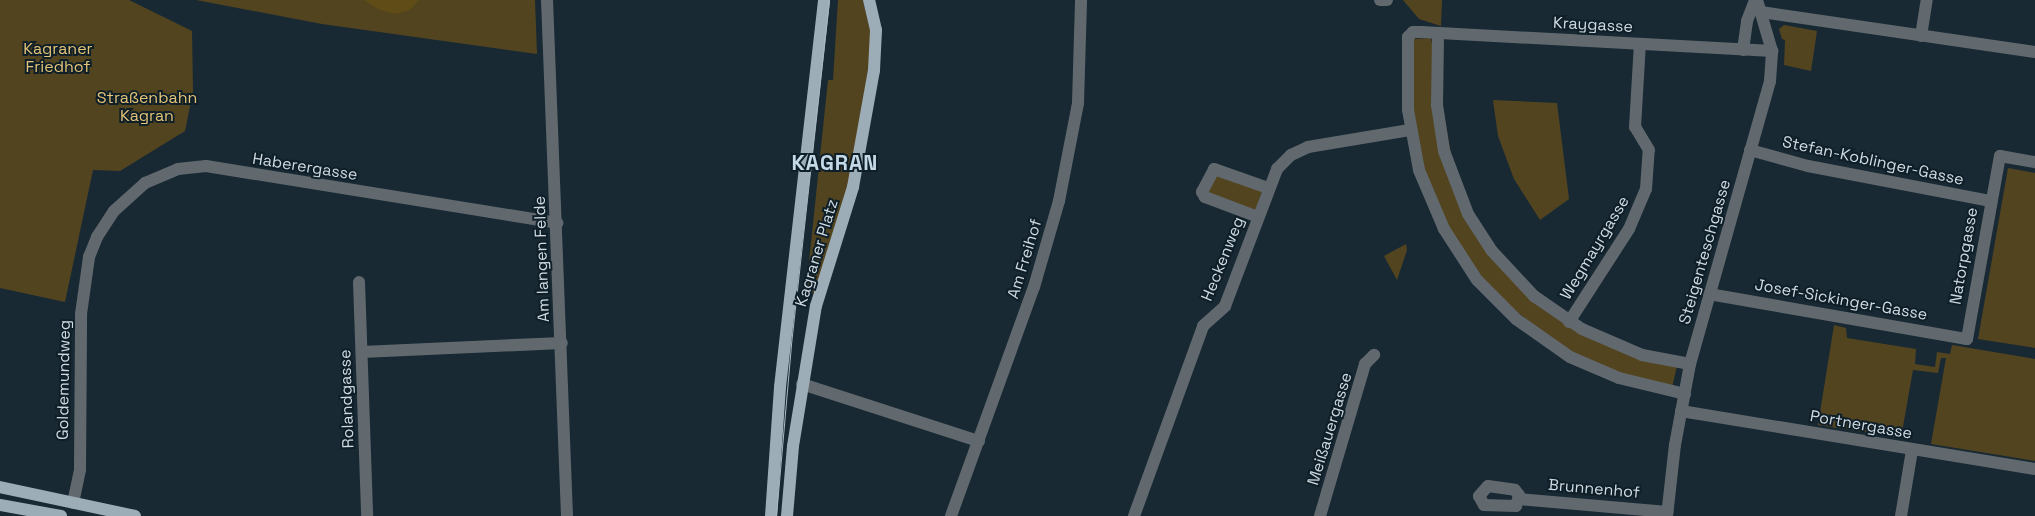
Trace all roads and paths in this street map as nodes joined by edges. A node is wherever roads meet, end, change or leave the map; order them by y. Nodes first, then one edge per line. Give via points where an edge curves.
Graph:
1 (547, 0) edge
2 (824, 0) edge
3 (869, 0) edge
4 (1081, 0) edge
5 (1380, 0) edge
6 (1387, 0) edge
7 (1927, 0) edge
8 (1757, 4) edge
9 (1438, 35) junction
10 (1921, 36) junction
11 (1640, 44) junction
12 (1743, 50) junction
13 (1772, 51) junction
14 (2035, 52) edge
15 (1410, 130) junction
16 (1750, 150) junction
17 (2035, 162) edge
18 (1268, 188) junction
19 (1990, 201) junction
20 (1258, 217) junction
21 (557, 224) junction
22 (89, 257) joint
23 (359, 282) dead end
24 (1709, 294) junction
25 (1569, 322) junction
26 (1967, 339) joint
27 (562, 343) junction
28 (362, 352) junction
29 (1374, 355) dead end
30 (1690, 364) junction
31 (802, 384) junction
32 (1685, 394) junction
33 (1682, 411) junction
34 (980, 441) junction
35 (1912, 450) junction
36 (2035, 469) edge
37 (0, 487) edge
38 (1519, 499) dead end
39 (73, 503) junction
40 (0, 505) edge
41 (23, 513) edge
42 (1667, 514) edge
43 (61, 516) edge
44 (70, 516) edge
45 (135, 516) edge
46 (367, 516) edge
47 (567, 516) edge
48 (771, 516) edge
49 (787, 516) edge
50 (951, 516) edge
51 (1134, 516) edge
52 (1320, 516) edge
53 (1901, 516) edge

1 - 21 street, Am langen Felde
2 - 48 main road, Kagraner Platz via 780,387
3 - 31 main road, Kagraner Platz via 876,30 875,52 862,142 845,220 816,306
4 - 34 street, Am Freihof via 1078,103 1067,168 1034,287
5 - 6 street
7 - 10 street
8 - 10 street
8 - 12 street via 1747,21
8 - 13 street, Steigenteschgasse
9 - 11 street, Kraygasse
9 - 15 street, Kraygasse via 1413,32 1408,37 1406,76
9 - 25 street via 1436,87 1439,125 1448,166 1461,199 1480,234 1511,274
10 - 14 street
11 - 12 street, Kraygasse
11 - 25 street, Wegmayrgasse via 1635,127 1649,150 1646,189 1629,229
12 - 13 street, Kraygasse
13 - 16 street, Steigenteschgasse via 1770,81
15 - 18 street, Heckenweg via 1302,149 1280,165
15 - 32 street via 1424,185 1444,229 1467,267 1498,304 1538,336 1587,365 1634,383
16 - 19 street, Stefan-Koblinger-Gasse via 1808,166
16 - 24 street, Steigenteschgasse
17 - 19 street, Natorpgasse via 2000,156
18 - 20 street, Heckenweg
18 - 20 street via 1214,169 1202,192 1205,197
19 - 26 street, Natorpgasse
20 - 51 street, Heckenweg via 1225,306 1203,326
21 - 22 street, Haberergasse via 198,166 159,175 134,190 104,224
21 - 27 street, Am langen Felde
22 - 39 street, Goldemundweg via 81,314 80,470
23 - 28 street, Rolandgasse
24 - 26 street, Josef-Sickinger-Gasse
24 - 30 street, Steigenteschgasse
25 - 30 street via 1625,349
27 - 28 street
27 - 47 street, Am langen Felde
28 - 46 street, Rolandgasse
29 - 52 street, Meißauergasse via 1366,364
30 - 32 street, Steigenteschgasse
31 - 34 street
31 - 49 main road, Kagraner Platz
32 - 33 street, Steigenteschgasse
33 - 35 street, Portnergasse
33 - 42 street, Steigenteschgasse
34 - 50 street, Am Freihof
35 - 36 street, Portnergasse
35 - 53 street
37 - 39 main road
38 - 42 street, Brunnenhof
39 - 44 main road
39 - 45 main road
40 - 41 main road
41 - 43 main road

